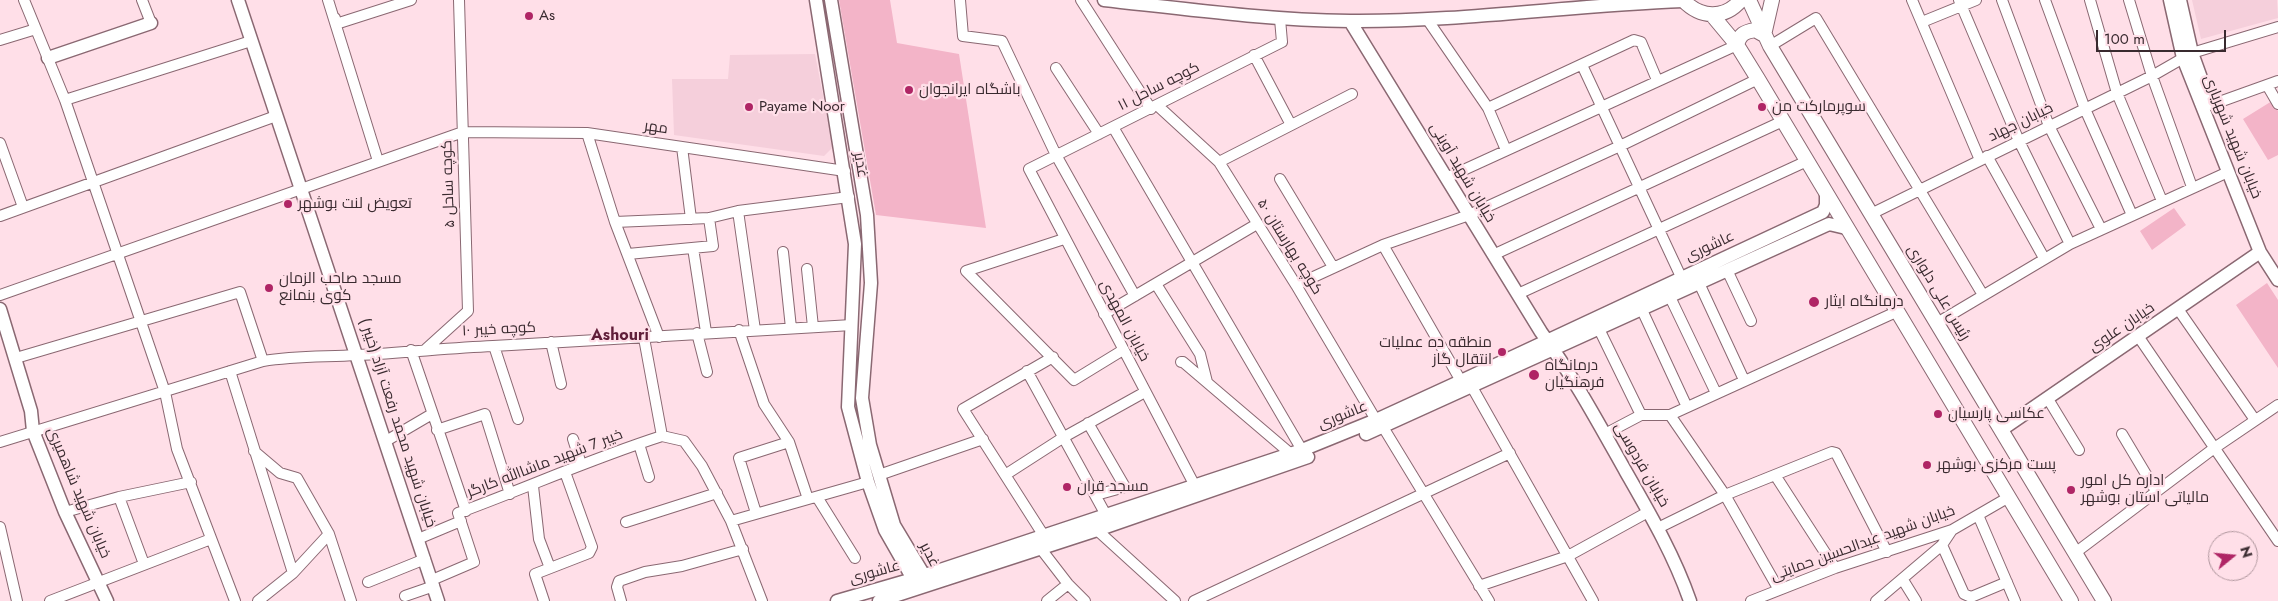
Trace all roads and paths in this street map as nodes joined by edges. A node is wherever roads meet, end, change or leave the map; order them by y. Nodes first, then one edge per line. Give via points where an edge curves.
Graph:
1 (24, 0) edge
2 (142, 0) edge
3 (238, 0) edge
4 (328, 0) edge
5 (334, 0) edge
6 (459, 0) edge
7 (816, 0) edge
8 (830, 0) edge
9 (960, 0) edge
10 (1082, 0) edge
11 (1104, 0) edge
12 (1683, 0) edge
13 (1741, 0) edge
14 (1749, 0) edge
15 (1772, 0) edge
16 (1912, 0) edge
17 (1976, 0) edge
18 (2002, 0) edge
19 (2045, 0) edge
20 (2090, 0) edge
21 (2130, 0) edge
22 (2170, 0) edge
23 (2180, 0) edge
24 (407, 1) edge
25 (1647, 1) edge
26 (1960, 3) edge
27 (1712, 15) junction
28 (1280, 19) junction
29 (1427, 19) junction
30 (1350, 21) junction
31 (1922, 22) junction
32 (151, 23) joint
33 (336, 24) junction
34 (2278, 27) edge
35 (36, 29) junction
36 (0, 40) edge
37 (1767, 40) junction
38 (251, 41) junction
39 (1737, 45) junction
40 (1254, 55) junction
41 (2187, 55) junction
42 (48, 58) junction
43 (1582, 65) junction
44 (1056, 68) dead end
45 (2152, 76) junction
46 (1758, 79) junction
47 (1657, 80) junction
48 (2278, 81) edge
49 (2267, 85) junction
50 (2117, 93) junction
51 (1352, 94) dead end
52 (65, 100) junction
53 (2278, 104) edge
54 (2211, 105) junction
55 (1601, 106) junction
56 (1154, 108) junction
57 (1488, 108) junction
58 (2085, 109) junction
59 (276, 116) junction
60 (1783, 121) junction
61 (1291, 125) junction
62 (2049, 126) junction
63 (1113, 127) junction
64 (462, 132) junction
65 (587, 133) junction
66 (1099, 134) junction
67 (2018, 141) junction
68 (0, 143) edge
69 (1620, 146) junction
70 (682, 147) junction
71 (1506, 150) junction
72 (1056, 155) junction
73 (1983, 158) junction
74 (378, 161) junction
75 (1807, 161) junction
76 (1218, 162) junction
77 (1029, 169) joint
78 (845, 171) junction
79 (2228, 172) junction
80 (1446, 178) junction
81 (1280, 179) dead end
82 (93, 181) junction
83 (2192, 187) junction
84 (300, 189) junction
85 (1639, 189) junction
86 (1919, 190) junction
87 (1826, 195) junction
88 (849, 197) junction
89 (2162, 201) junction
90 (23, 207) junction
91 (738, 211) junction
92 (1871, 214) junction
93 (1469, 215) junction
94 (2132, 215) junction
95 (0, 216) edge
96 (709, 218) junction
97 (691, 219) junction
98 (615, 222) junction
99 (1257, 224) junction
100 (1846, 228) junction
101 (2101, 229) junction
102 (1658, 231) junction
103 (1064, 239) junction
104 (2070, 244) junction
105 (1383, 245) junction
106 (693, 248) junction
107 (116, 252) junction
108 (783, 252) dead end
109 (2260, 252) junction
110 (628, 254) junction
111 (1493, 254) junction
112 (2044, 258) junction
113 (1192, 261) junction
114 (2278, 265) edge
115 (1333, 267) junction
116 (807, 269) dead end
117 (1727, 270) junction
118 (1682, 279) junction
119 (2278, 280) edge
120 (1699, 283) junction
121 (1156, 284) junction
122 (1296, 285) junction
123 (1518, 294) junction
124 (0, 295) edge
125 (1982, 295) junction
126 (1135, 296) junction
127 (1670, 297) junction
128 (0, 309) edge
129 (2178, 309) junction
130 (1642, 310) junction
131 (1896, 312) junction
132 (1104, 314) junction
133 (140, 321) junction
134 (1751, 321) dead end
135 (1937, 323) junction
136 (852, 325) junction
137 (813, 327) junction
138 (791, 328) junction
139 (1599, 329) junction
140 (739, 330) junction
141 (754, 330) junction
142 (701, 332) junction
143 (2138, 336) junction
144 (659, 337) junction
145 (644, 338) junction
146 (550, 342) junction
147 (1551, 345) junction
148 (494, 346) junction
149 (426, 349) junction
150 (411, 350) junction
151 (1123, 350) junction
152 (357, 356) junction
153 (1053, 357) junction
154 (16, 358) junction
155 (263, 360) junction
156 (1181, 362) dead end
157 (230, 371) junction
158 (707, 372) dead end
159 (1027, 372) junction
160 (1744, 380) junction
161 (1207, 382) junction
162 (561, 384) dead end
163 (1467, 384) junction
164 (165, 392) junction
165 (1145, 392) junction
166 (1716, 393) junction
167 (2048, 399) junction
168 (2278, 404) edge
169 (1687, 407) junction
170 (432, 414) junction
171 (1641, 415) junction
172 (1670, 415) junction
173 (518, 419) dead end
174 (2255, 420) junction
175 (1088, 423) junction
176 (1379, 423) junction
177 (437, 430) junction
178 (2001, 430) junction
179 (33, 431) junction
180 (1605, 434) junction
181 (2122, 434) dead end
182 (662, 436) junction
183 (1064, 437) junction
184 (573, 438) dead end
185 (983, 439) junction
186 (386, 440) junction
187 (0, 442) edge
188 (789, 442) junction
189 (639, 444) junction
190 (2213, 449) junction
191 (2079, 450) dead end
192 (254, 451) junction
193 (1296, 452) junction
194 (1510, 453) junction
195 (581, 464) junction
196 (566, 472) junction
197 (1775, 474) junction
198 (879, 475) junction
199 (1005, 475) junction
200 (649, 477) dead end
201 (191, 482) junction
202 (868, 482) junction
203 (533, 486) junction
204 (1195, 486) junction
205 (2156, 491) junction
206 (717, 493) junction
207 (1423, 493) junction
208 (510, 494) junction
209 (1725, 495) junction
210 (1096, 496) junction
211 (119, 497) junction
212 (812, 498) junction
213 (2009, 498) junction
214 (466, 511) junction
215 (65, 512) junction
216 (1648, 512) junction
217 (756, 513) junction
218 (1978, 515) junction
219 (1106, 516) junction
220 (461, 521) junction
221 (731, 521) junction
222 (626, 522) dead end
223 (0, 527) edge
224 (889, 527) junction
225 (1658, 528) junction
226 (1097, 530) junction
227 (1952, 530) junction
228 (329, 534) junction
229 (212, 539) junction
230 (418, 539) junction
231 (2278, 541) edge
232 (1042, 542) junction
233 (1942, 545) junction
234 (743, 549) junction
235 (1887, 552) junction
236 (2075, 552) junction
237 (1568, 556) junction
238 (856, 558) dead end
239 (425, 559) junction
240 (144, 564) junction
241 (550, 568) junction
242 (1835, 568) junction
243 (292, 573) junction
244 (920, 580) junction
245 (1903, 580) junction
246 (98, 582) junction
247 (368, 582) dead end
248 (2007, 582) junction
249 (433, 583) junction
250 (1068, 584) junction
251 (1479, 586) junction
252 (1779, 590) junction
253 (405, 596) dead end
254 (903, 598) edge
255 (17, 601) edge
256 (50, 601) edge
257 (107, 601) edge
258 (235, 601) edge
259 (258, 601) edge
260 (351, 601) edge
261 (438, 601) edge
262 (544, 601) edge
263 (621, 601) edge
264 (762, 601) edge
265 (837, 601) edge
266 (879, 601) edge
267 (1047, 601) edge
268 (1085, 601) edge
269 (1175, 601) edge
270 (1194, 601) edge
271 (1489, 601) edge
272 (1593, 601) edge
273 (1690, 601) edge
274 (1751, 601) edge
275 (1876, 601) edge
276 (1916, 601) edge
277 (2015, 601) edge
278 (2071, 601) edge
279 (2104, 601) edge

1 - 35 street
2 - 32 street
3 - 38 street, ( خیبر) خیابان شهید محمد رفعت آزاد
4 - 33 street
5 - 33 street
6 - 64 street, کوچه ساحل ۵
7 - 78 street, غدیر
8 - 198 street, غدیر via 867,215 871,282 862,398
9 - 72 street via 963,36 1002,42
10 - 56 street, کوچه بهارستان ۵۰
11 - 28 street
12 - 25 street
12 - 27 main road via 1691,9
13 - 27 main road via 1732,9
14 - 37 main road, رئیس علی دلواری
15 - 37 main road
16 - 31 street
17 - 26 street
18 - 62 street
19 - 58 street
20 - 50 street
21 - 45 street
22 - 41 street, خیابان شهید شهریاری
23 - 41 street, خیابان شهید شهریاری
24 - 33 street
25 - 29 street
26 - 31 street
26 - 67 street
27 - 39 main road
28 - 30 street
28 - 40 street, کوچه ساحل ۱۱ via 1282,42
29 - 30 street
29 - 57 street
30 - 80 street, خیابان شهید آوینی
31 - 73 street
32 - 42 street
33 - 74 street
34 - 41 street, خیابان جهاد
35 - 36 street
35 - 42 street
37 - 39 main road via 1755,30 1745,32
37 - 86 street via 1816,18
37 - 92 main road, رئیس علی دلواری
38 - 52 street
38 - 59 street, ( خیبر) خیابان شهید محمد رفعت آزاد
39 - 46 main road
39 - 47 street
40 - 56 street, کوچه ساحل ۱۱
40 - 61 street
41 - 45 street, خیابان جهاد
41 - 54 street, خیابان شهید شهریاری
41 - 79 street, خیابان شهید شهریاری
42 - 52 street
43 - 47 street via 1638,40
43 - 55 street
43 - 57 street
44 - 66 street
45 - 50 street, خیابان جهاد
45 - 83 street
46 - 60 main road
46 - 69 street
47 - 55 street
48 - 49 street
49 - 53 street
49 - 54 street
50 - 58 street, خیابان جهاد
50 - 89 street
51 - 61 street
52 - 82 street
54 - 114 street, خیابان شهید شهریاری via 2267,248
55 - 69 street
55 - 71 street
56 - 63 street, کوچه ساحل ۱۱
56 - 76 street, کوچه بهارستان ۵۰
57 - 71 street
58 - 62 street, خیابان جهاد
58 - 94 street
59 - 82 street
59 - 84 street, ( خیبر) خیابان شهید محمد رفعت آزاد
60 - 75 main road
60 - 85 street
61 - 76 street
62 - 67 street, خیابان جهاد
62 - 101 street
63 - 66 street, کوچه ساحل ۱۱
63 - 113 street
64 - 65 street, مهر
64 - 74 street, مهر
64 - 149 street, کوچه ساحل ۵ via 468,311
65 - 70 street, مهر
65 - 98 street
66 - 72 street, کوچه ساحل ۱۱
67 - 73 street, خیابان جهاد
67 - 104 street
68 - 90 street
69 - 85 street
69 - 93 street
70 - 78 street, مهر
70 - 97 street
71 - 80 street
72 - 77 street, کوچه ساحل ۱۱
72 - 126 street
73 - 86 street, خیابان جهاد
73 - 112 street
74 - 84 street, مهر
75 - 87 main road
75 - 102 street
76 - 99 street, کوچه بهارستان ۵۰
77 - 103 street, خیابان المهدی
78 - 88 street, غدیر
79 - 83 street
79 - 109 street, خیابان شهید شهریاری
80 - 93 street, خیابان شهید آوینی
81 - 115 street
82 - 90 street
82 - 107 street
83 - 89 street
84 - 107 street, مهر
84 - 152 street, ( خیبر) خیابان شهید محمد رفعت آزاد
85 - 102 street
85 - 111 street
86 - 92 street, خیابان جهاد
86 - 125 street
87 - 100 main road
87 - 118 street, عاشوری via 1823,212
88 - 91 street
88 - 136 street, غدیر via 855,244
89 - 94 street
90 - 95 street
91 - 96 street
91 - 141 street
92 - 135 main road, رئیس علی دلواری
93 - 105 street
93 - 111 street, خیابان شهید آوینی
94 - 101 street
96 - 97 street
96 - 106 street via 713,246
97 - 98 street
98 - 110 street
99 - 113 street
99 - 122 street, کوچه بهارستان ۵۰
100 - 117 street, عاشوری via 1829,224
100 - 131 main road
101 - 104 street
102 - 118 street
102 - 123 street
103 - 132 street, خیابان المهدی
103 - 153 street via 966,271
104 - 112 street
105 - 115 street
105 - 163 street
106 - 110 street
106 - 142 street
107 - 124 street, مهر
107 - 133 street
108 - 138 street
109 - 119 street, خیابان شهید شهریاری
109 - 129 street, خیابان علوی
110 - 144 street
111 - 123 street, خیابان شهید آوینی
112 - 125 street
113 - 121 street
113 - 193 street
115 - 122 street
116 - 137 street
117 - 120 street, عاشوری
117 - 134 street
118 - 147 street, عاشوری
120 - 127 street, عاشوری
120 - 160 street
121 - 126 street
121 - 161 street via 1200,354
122 - 176 street, کوچه بهارستان ۵۰
123 - 147 street, خیابان شهید آوینی
125 - 135 street
126 - 132 street
127 - 130 street, عاشوری
127 - 166 street
128 - 154 street, خیابان شهید شاهمیری
129 - 143 street, خیابان علوی
129 - 174 street
130 - 139 street, عاشوری
130 - 169 street
131 - 160 street
131 - 213 main road
132 - 151 street, خیابان المهدی
133 - 154 street
133 - 155 street via 240,292
133 - 164 street
135 - 178 main road, رئیس علی دلواری
136 - 137 street, کوچه خیبر ۱۰
136 - 202 street, غدیر via 848,407
137 - 138 street, کوچه خیبر ۱۰
138 - 141 street, کوچه خیبر ۱۰
139 - 147 street, عاشوری
139 - 171 street
140 - 141 street, کوچه خیبر ۱۰
140 - 142 street, کوچه خیبر ۱۰
140 - 188 street via 764,404
142 - 144 street, کوچه خیبر ۱۰
142 - 158 street
143 - 167 street, خیابان علوی
143 - 190 street
144 - 145 street, کوچه خیبر ۱۰
145 - 146 street, کوچه خیبر ۱۰
145 - 182 street
146 - 148 street, کوچه خیبر ۱۰
146 - 162 street
147 - 163 street, عاشوری
147 - 180 street, خیابان فردوسی
148 - 149 street, کوچه خیبر ۱۰
148 - 173 street
149 - 150 street, کوچه خیبر ۱۰
150 - 152 street, کوچه خیبر ۱۰
150 - 170 street
151 - 153 street via 1074,380
151 - 165 street, خیابان المهدی
152 - 155 street, کوچه خیبر ۱۰
152 - 186 street, ( خیبر) خیابان شهید محمد رفعت آزاد
153 - 159 street
154 - 179 street, خیابان شهید شاهمیری via 31,411
155 - 157 street, کوچه خیبر ۱۰
156 - 161 street
157 - 164 street, کوچه خیبر ۱۰
157 - 192 street
159 - 183 street
159 - 185 street via 963,409
160 - 166 street
161 - 193 street
163 - 176 street, عاشوری
163 - 194 street
164 - 179 street, کوچه خیبر ۱۰
164 - 201 street via 178,449
165 - 175 street
165 - 204 street, خیابان المهدی
166 - 169 street
167 - 178 street, خیابان علوی
167 - 191 street
168 - 174 street
169 - 172 street
170 - 177 street
170 - 186 street
171 - 172 street
171 - 180 street
172 - 209 street
174 - 190 street
175 - 183 street
175 - 210 street via 1125,487
176 - 193 street, عاشوری
176 - 207 street, کوچه بهارستان ۵۰
176 - 226 street, عاشوری via 1275,470
177 - 208 street via 485,414
177 - 214 street
178 - 236 main road, رئیس علی دلواری
179 - 187 street, کوچه خیبر ۱۰
179 - 215 street, خیابان شهید شاهمیری
180 - 216 street, خیابان فردوسی
181 - 205 street
182 - 189 street, خیبر 7 شهید ماشاالله کارگر
182 - 206 street via 685,442
183 - 199 street
183 - 210 street
184 - 195 street
185 - 198 street
185 - 199 street
186 - 230 street, ( خیبر) خیابان شهید محمد رفعت آزاد
188 - 212 street
188 - 217 street via 739,458
189 - 195 street, خیبر 7 شهید ماشاالله کارگر
189 - 200 street
190 - 205 street
190 - 231 street
192 - 228 street via 280,473 297,478
192 - 243 street
193 - 204 street, عاشوری
194 - 207 street
194 - 237 street
195 - 196 street, خیبر 7 شهید ماشاالله کارگر
196 - 203 street, خیبر 7 شهید ماشاالله کارگر
196 - 241 street via 592,547 589,554
197 - 209 street
197 - 235 street via 1836,453
197 - 242 street
198 - 224 street, غدیر
199 - 232 street
201 - 211 street
201 - 229 street
202 - 212 street
202 - 224 street, غدیر
203 - 208 street, خیبر 7 شهید ماشاالله کارگر
203 - 241 street via 540,539
204 - 219 street, عاشوری
205 - 236 street
206 - 221 street
206 - 222 street
207 - 251 street, کوچه بهارستان ۵۰
207 - 270 street
208 - 214 street, خیبر 7 شهید ماشاالله کارگر
209 - 225 street
209 - 252 street
210 - 219 street
211 - 215 street
211 - 240 street
212 - 217 street
212 - 238 street
213 - 218 street, خیابان شهید عبدالحسین حمایتی
213 - 278 main road
214 - 220 street, خیبر 7 شهید ماشاالله کارگر via 458,513
215 - 246 street, خیابان شهید شاهمیری
216 - 225 street, خیابان فردوسی
216 - 237 street
217 - 221 street
218 - 227 street, خیابان شهید عبدالحسین حمایتی
218 - 248 street
219 - 232 street, عاشوری
220 - 230 street
220 - 249 street, خیبر 7 شهید ماشاالله کارگر via 474,562
221 - 234 street
223 - 255 street
224 - 244 street, غدیر
225 - 273 street, خیابان فردوسی
226 - 232 street, عاشوری
226 - 269 street
227 - 233 street
227 - 235 street, خیابان شهید عبدالحسین حمایتی
228 - 243 street
228 - 260 street
229 - 240 street
229 - 258 street
230 - 239 street, ( خیبر) خیابان شهید محمد رفعت آزاد
232 - 244 street, عاشوری
232 - 250 street
233 - 245 street
233 - 248 street via 1967,596
234 - 263 street via 619,581 617,587
234 - 264 street
235 - 242 street, خیابان شهید عبدالحسین حمایتی
236 - 279 main road, رئیس علی دلواری
237 - 251 street
237 - 272 street
239 - 247 street
239 - 249 street, ( خیبر) خیابان شهید محمد رفعت آزاد
240 - 246 street
241 - 262 street via 535,574
242 - 252 street, خیابان شهید عبدالحسین حمایتی
243 - 259 street
244 - 254 street, عاشوری
244 - 265 street, عاشوری
245 - 275 street
245 - 276 street
246 - 256 street
246 - 257 street, خیابان شهید شاهمیری
248 - 277 street
249 - 253 street
249 - 261 street, ( خیبر) خیابان شهید محمد رفعت آزاد
250 - 267 street
250 - 268 street
251 - 271 street, کوچه بهارستان ۵۰
252 - 274 street, خیابان شهید عبدالحسین حمایتی
254 - 266 street, عاشوری

